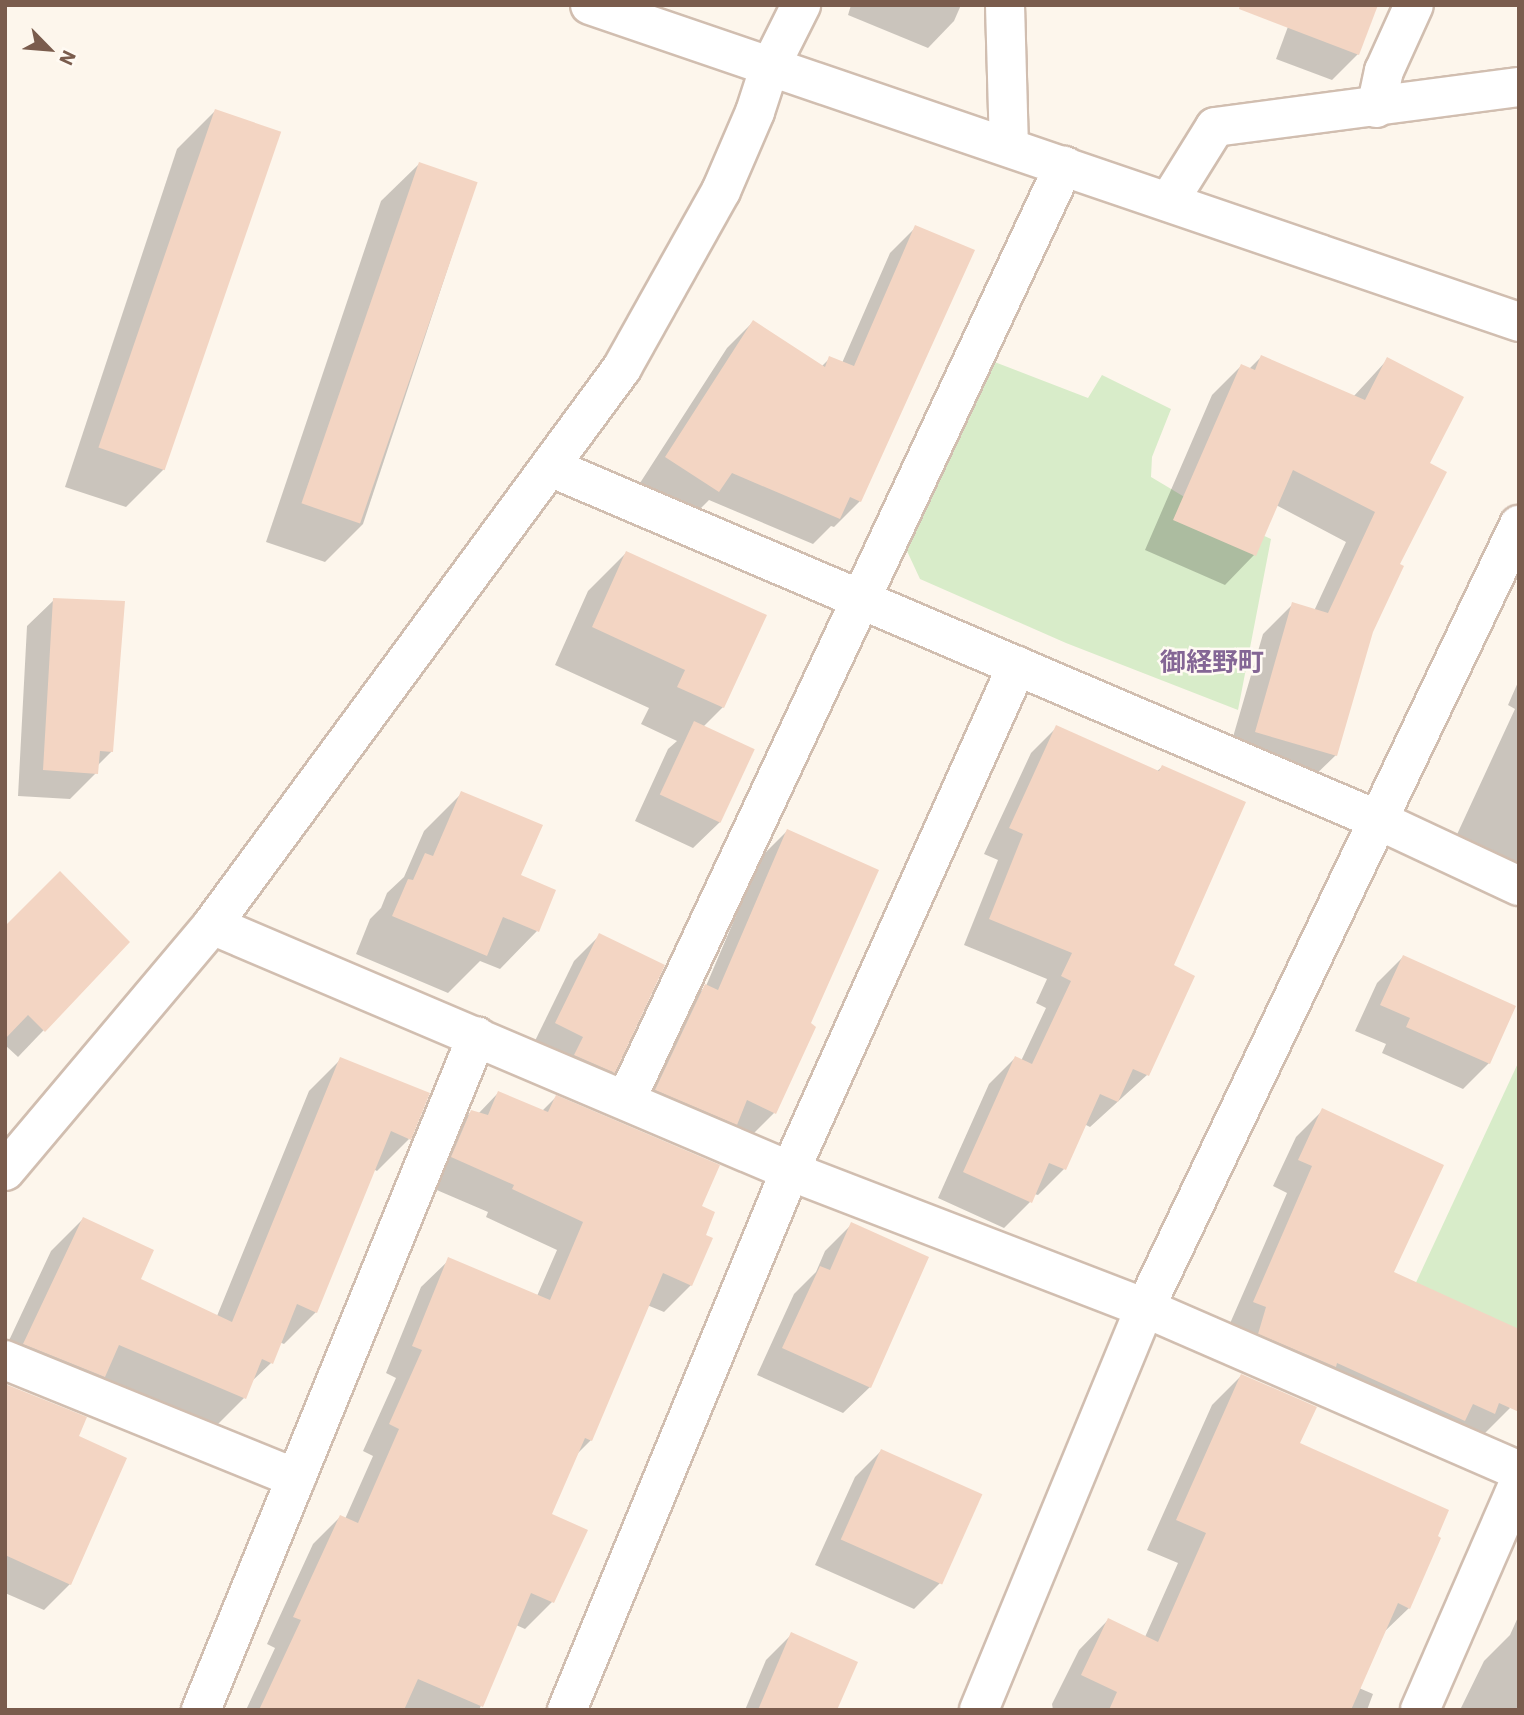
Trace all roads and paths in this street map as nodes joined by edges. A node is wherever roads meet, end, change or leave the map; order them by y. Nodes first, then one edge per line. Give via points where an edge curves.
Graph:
1 (590, 5) edge
2 (801, 5) edge
3 (1005, 5) edge
4 (1414, 5) edge
5 (769, 69) junction
6 (1519, 87) edge
7 (1376, 108) junction
8 (1009, 146) junction
9 (1064, 166) junction
10 (1169, 201) junction
11 (1519, 322) edge
12 (550, 467) junction
13 (1519, 525) edge
14 (860, 600) junction
15 (1017, 666) junction
16 (1378, 820) junction
17 (1519, 886) edge
18 (212, 925) junction
19 (477, 1036) junction
20 (626, 1100) junction
21 (6, 1170) edge
22 (790, 1171) junction
23 (1145, 1308) junction
24 (5, 1360) edge
25 (1519, 1471) edge
26 (296, 1478) junction
27 (1519, 1482) edge
28 (201, 1710) edge
29 (568, 1710) edge
30 (979, 1710) edge
31 (1420, 1710) edge

1 - 5 street
2 - 5 street
3 - 8 street
4 - 7 street via 1384,71
5 - 8 street
5 - 12 street via 721,191 622,368
6 - 7 street
7 - 10 street via 1215,127
8 - 9 street
9 - 10 street
9 - 14 street
10 - 11 street
12 - 14 street
12 - 18 street
13 - 16 street
14 - 15 street
14 - 20 street
15 - 16 street
15 - 22 street
16 - 17 street
16 - 23 street
18 - 19 street
18 - 21 street
19 - 20 street
19 - 26 street
20 - 22 street
22 - 23 street
22 - 29 street
23 - 25 street
23 - 30 street
24 - 26 street
26 - 28 street
27 - 31 street

